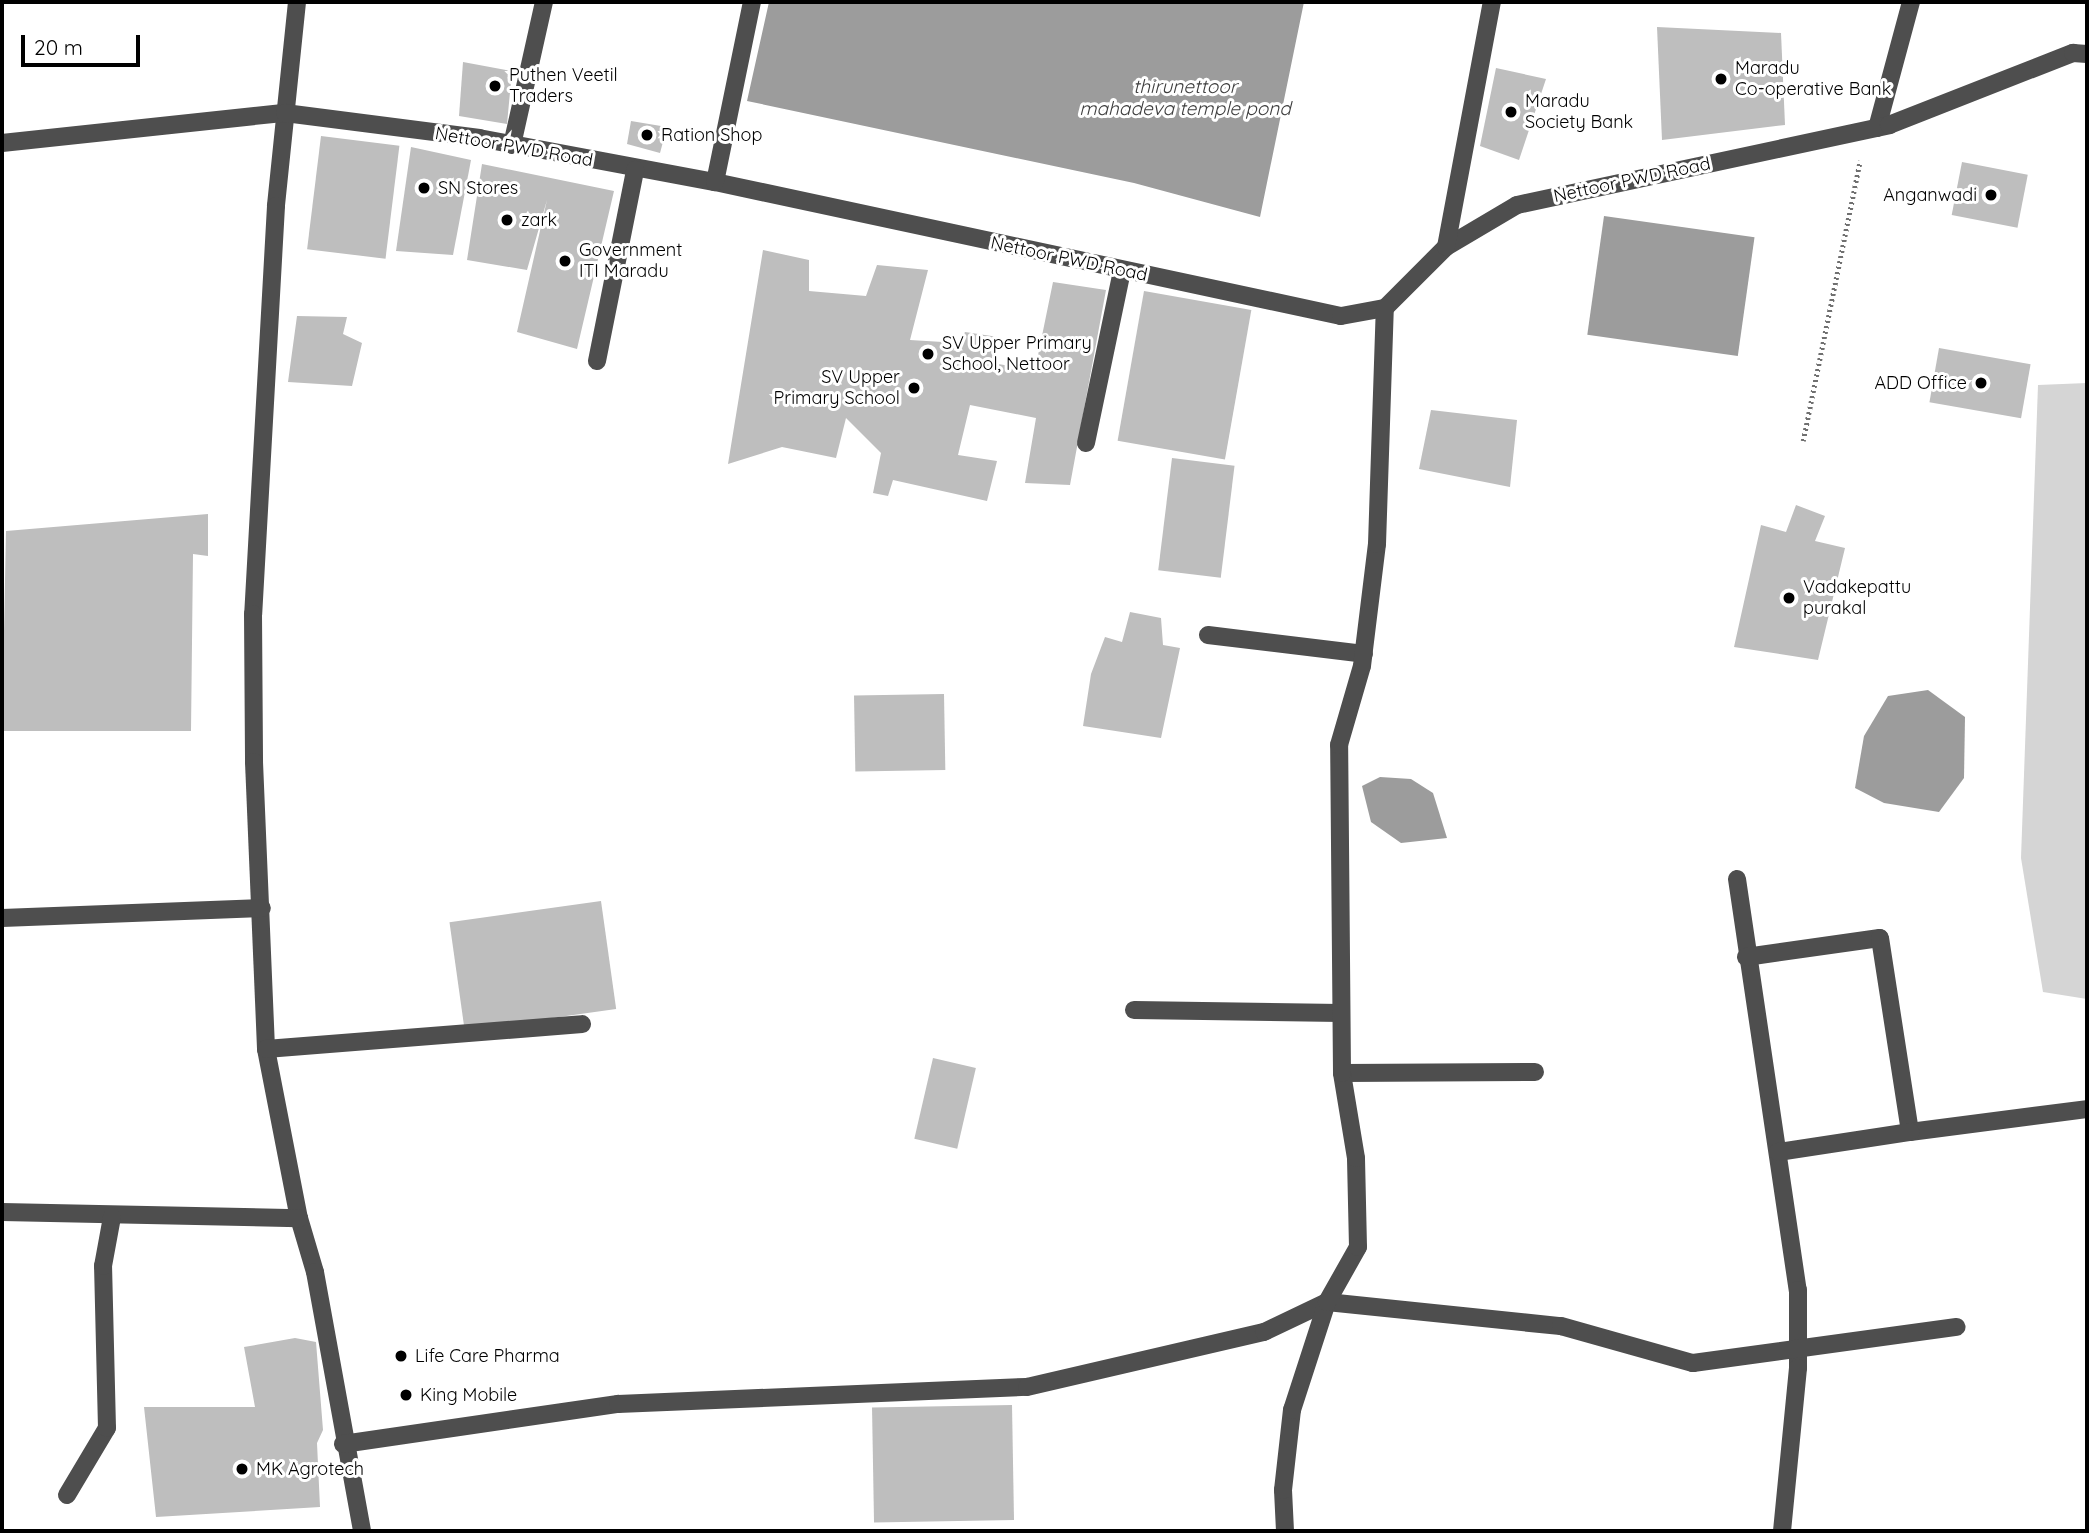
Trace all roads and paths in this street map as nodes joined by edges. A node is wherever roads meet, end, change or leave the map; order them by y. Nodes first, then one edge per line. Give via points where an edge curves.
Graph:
1 (296, 2) edge
2 (544, 2) edge
3 (752, 2) edge
4 (1492, 2) edge
5 (1911, 2) edge
6 (2087, 54) edge
7 (285, 113) junction
8 (1871, 129) junction
9 (2, 143) edge
10 (512, 145) junction
11 (635, 170) junction
12 (715, 182) junction
13 (1446, 247) junction
14 (1122, 271) junction
15 (1385, 308) junction
16 (597, 361) dead end
17 (1803, 441) dead end
18 (1086, 443) dead end
19 (1208, 635) dead end
20 (1364, 654) junction
21 (1737, 879) dead end
22 (262, 908) junction
23 (2, 918) edge
24 (1746, 957) junction
25 (1134, 1010) dead end
26 (1341, 1013) junction
27 (582, 1024) dead end
28 (267, 1049) junction
29 (1535, 1072) dead end
30 (1342, 1073) junction
31 (2087, 1109) edge
32 (1910, 1132) junction
33 (1778, 1152) junction
34 (2, 1212) edge
35 (113, 1217) junction
36 (299, 1218) junction
37 (1327, 1302) junction
38 (1956, 1327) dead end
39 (1799, 1346) junction
40 (343, 1444) junction
41 (67, 1495) dead end
42 (362, 1531) edge
43 (1285, 1531) edge
44 (1782, 1531) edge

1 - 7 street
2 - 10 street
3 - 12 street
4 - 13 street
5 - 8 street
6 - 8 street, Nettoor PWD Road via 2073,53
7 - 9 street, Nettoor PWD Road
7 - 10 street, Nettoor PWD Road
7 - 22 street via 253,614 254,762
8 - 13 street, Nettoor PWD Road via 1517,205
8 - 17 path
10 - 11 street, Nettoor PWD Road
11 - 12 street, Nettoor PWD Road
11 - 16 street
12 - 14 street, Nettoor PWD Road
13 - 15 street, Nettoor PWD Road
14 - 15 street, Nettoor PWD Road via 1341,316
14 - 18 street
15 - 20 street via 1377,544
19 - 20 street
20 - 26 street via 1339,745
21 - 24 street
22 - 23 street
22 - 28 street
24 - 32 street via 1880,938
24 - 33 street
25 - 26 street
26 - 30 street
27 - 28 street
28 - 36 street
29 - 30 street
30 - 37 street via 1356,1158 1358,1247
31 - 32 street
32 - 33 street
33 - 39 street via 1797,1280
34 - 35 street
35 - 36 street
35 - 41 street via 103,1266 107,1428
36 - 40 street via 315,1272
37 - 39 street via 1561,1326 1693,1363
37 - 40 street via 1264,1332 1027,1387 618,1404
37 - 43 street via 1292,1410 1283,1490
38 - 39 street
39 - 44 street
40 - 42 street

